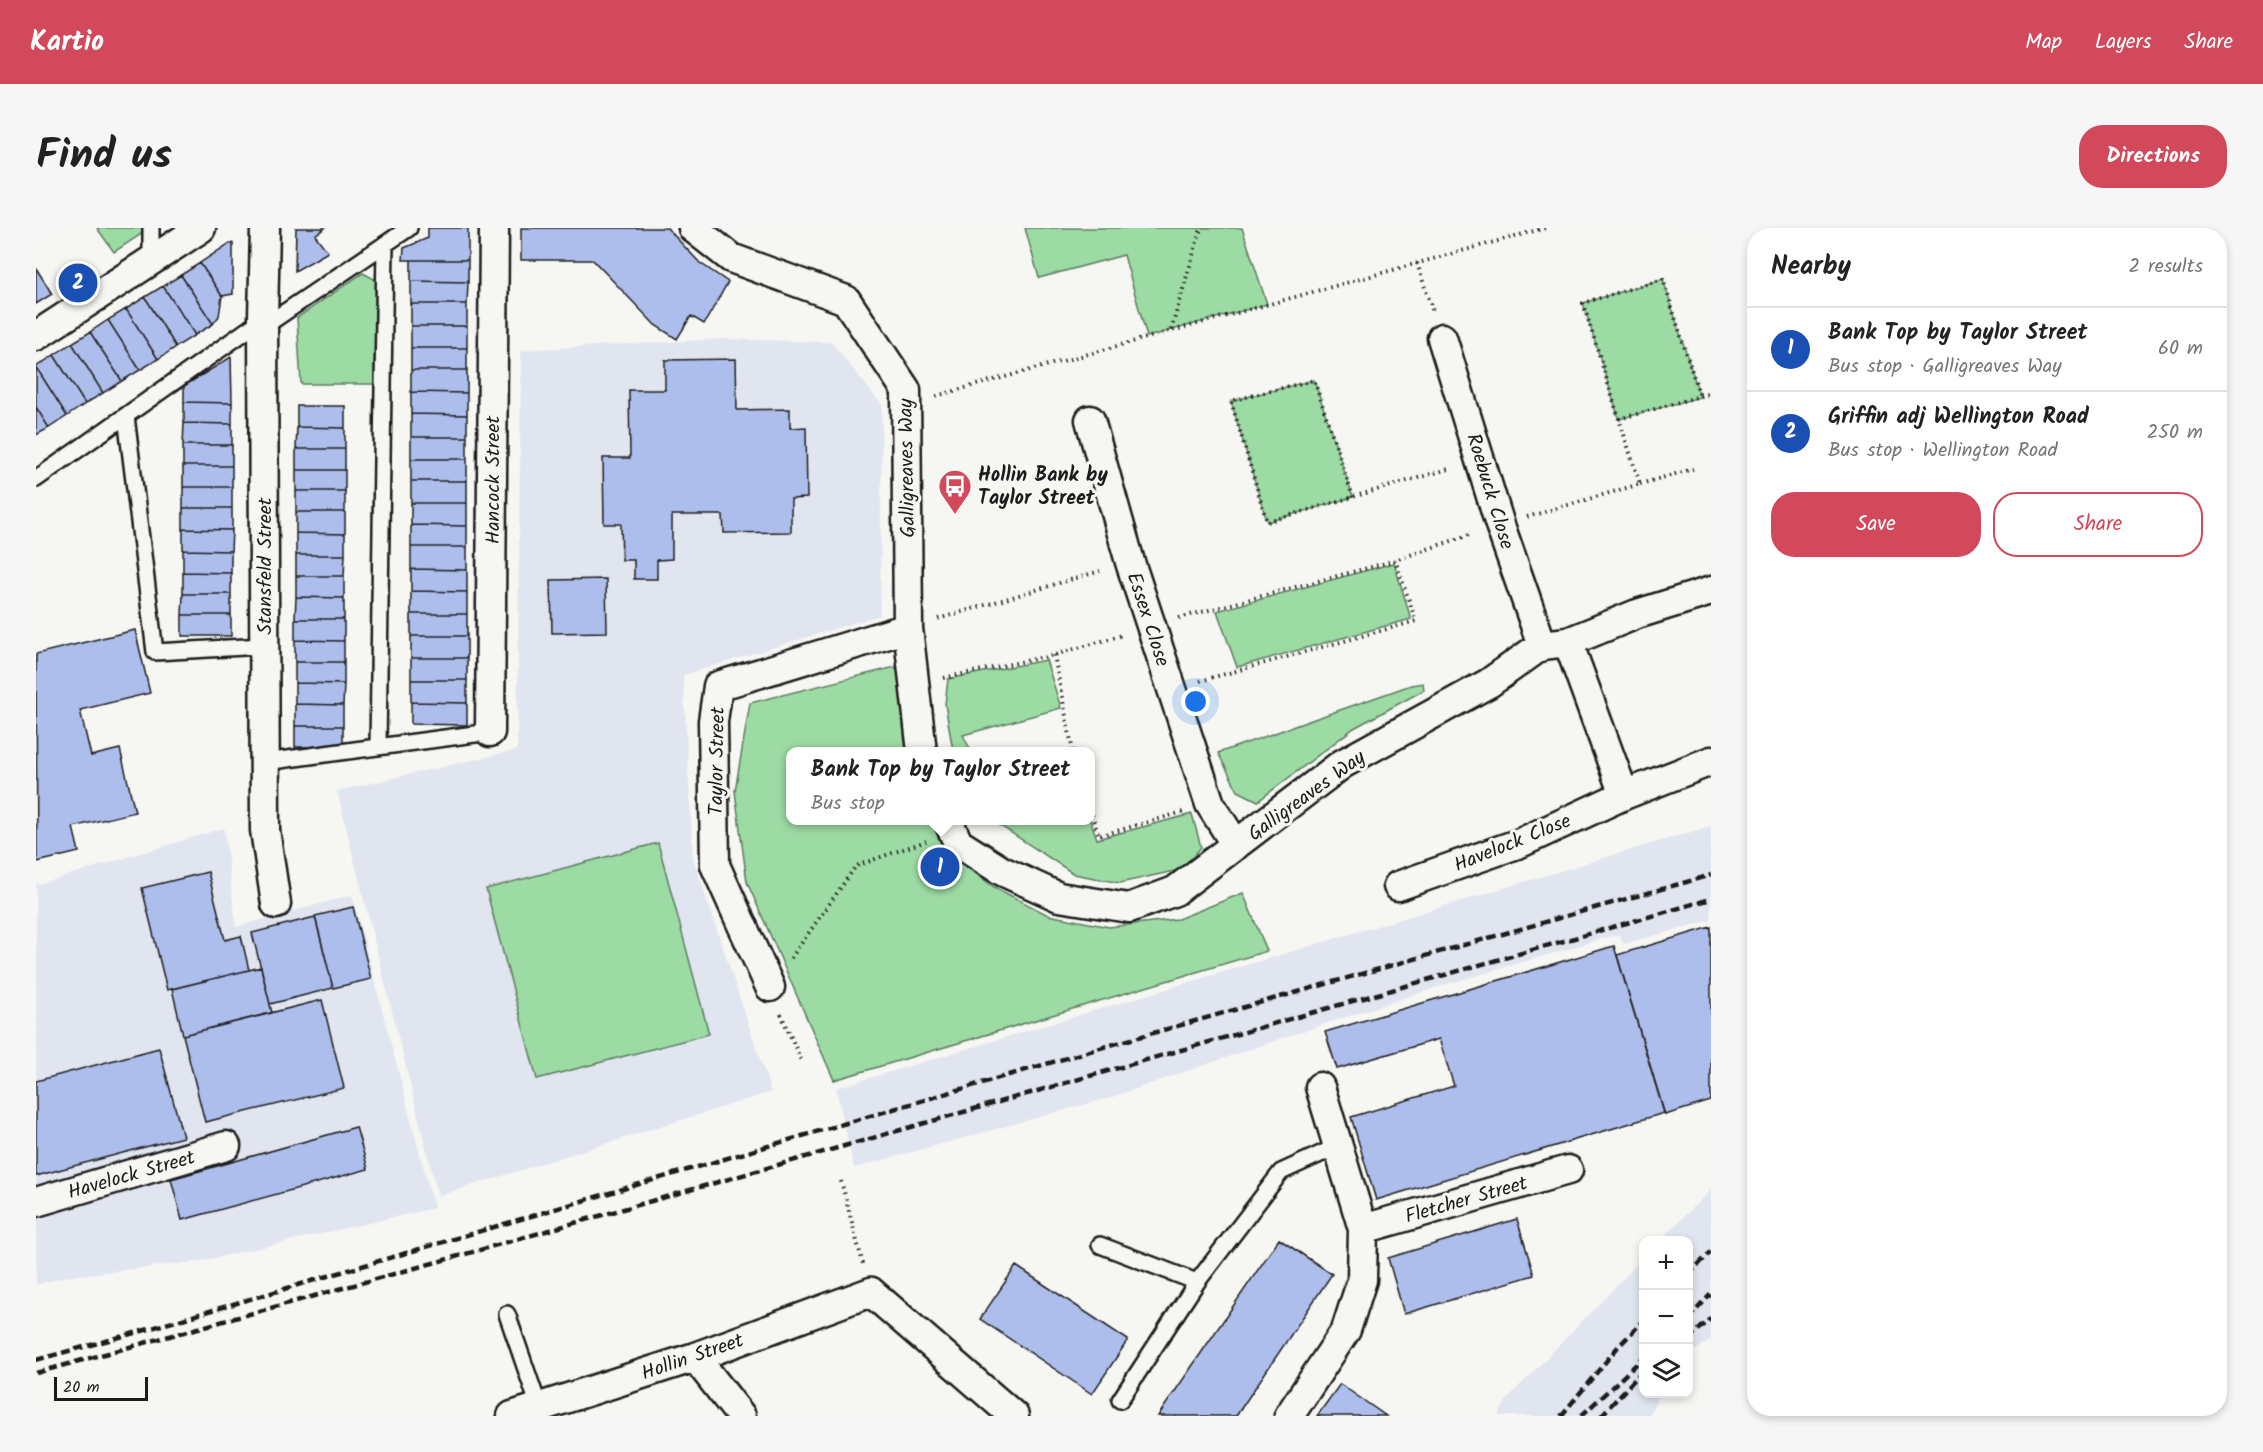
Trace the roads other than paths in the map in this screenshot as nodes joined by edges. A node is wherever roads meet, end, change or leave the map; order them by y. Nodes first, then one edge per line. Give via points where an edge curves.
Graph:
1 (151, 228) edge
2 (201, 228) edge
3 (265, 228) edge
4 (409, 228) edge
5 (494, 228) edge
6 (693, 228) edge
7 (385, 244) junction
8 (151, 261) junction
9 (263, 323) junction
10 (36, 336) edge
11 (1442, 338) road end
12 (126, 416) junction
13 (1090, 420) dead end
14 (36, 479) edge
15 (1711, 591) edge
16 (908, 627) junction
17 (1555, 644) junction
18 (264, 646) junction
19 (490, 732) joint
20 (378, 747) junction
21 (921, 747) edge
22 (1711, 761) edge
23 (265, 762) junction
24 (1624, 795) junction
25 (950, 826) edge
26 (1236, 845) junction
27 (1398, 886) dead end
28 (276, 904) dead end
29 (770, 987) road end
30 (1320, 1087) dead end
31 (226, 1146) dead end
32 (1338, 1146) junction
33 (1568, 1170) dead end
34 (36, 1202) edge
35 (1363, 1229) junction
36 (1100, 1245) dead end
37 (1197, 1282) junction
38 (507, 1314) dead end
39 (695, 1357) junction
40 (1120, 1400) dead end
41 (539, 1407) junction
42 (512, 1416) edge
43 (741, 1416) edge
44 (1014, 1416) edge
45 (1289, 1416) edge

1 - 8 lane
2 - 8 street
3 - 9 street, Stansfeld Street
4 - 7 lane
5 - 19 street, Hancock Street
6 - 16 street, Galligreaves Way via 731,258 846,300 906,390
7 - 9 lane
7 - 20 lane
8 - 10 street
9 - 12 lane
9 - 18 street, Stansfeld Street
11 - 17 street, Roebuck Close via 1500,525
12 - 14 lane
12 - 18 lane via 155,652
13 - 26 street, Essex Close via 1130,562 1210,804
15 - 17 street, Galligreaves Way
16 - 21 street, Galligreaves Way
16 - 29 street, Taylor Street via 718,686 713,721 715,865
17 - 24 street
17 - 26 street, Galligreaves Way via 1342,764
18 - 23 street, Stansfeld Street
19 - 20 lane
20 - 23 lane
22 - 24 street, Havelock Close
23 - 28 street, Stansfeld Street via 265,830
24 - 27 street, Havelock Close via 1520,843
25 - 26 street, Galligreaves Way via 958,843 1002,872 1059,897 1129,908 1175,891
30 - 32 street
31 - 34 street, Havelock Street
32 - 35 street
32 - 37 lane via 1281,1172
33 - 35 street, Fletcher Street
35 - 45 street via 1362,1280 1346,1330
36 - 37 lane
37 - 40 lane
38 - 41 lane
39 - 41 street, Hollin Street
39 - 43 street
39 - 44 street, Hollin Street via 871,1292
41 - 42 street, Hollin Street

